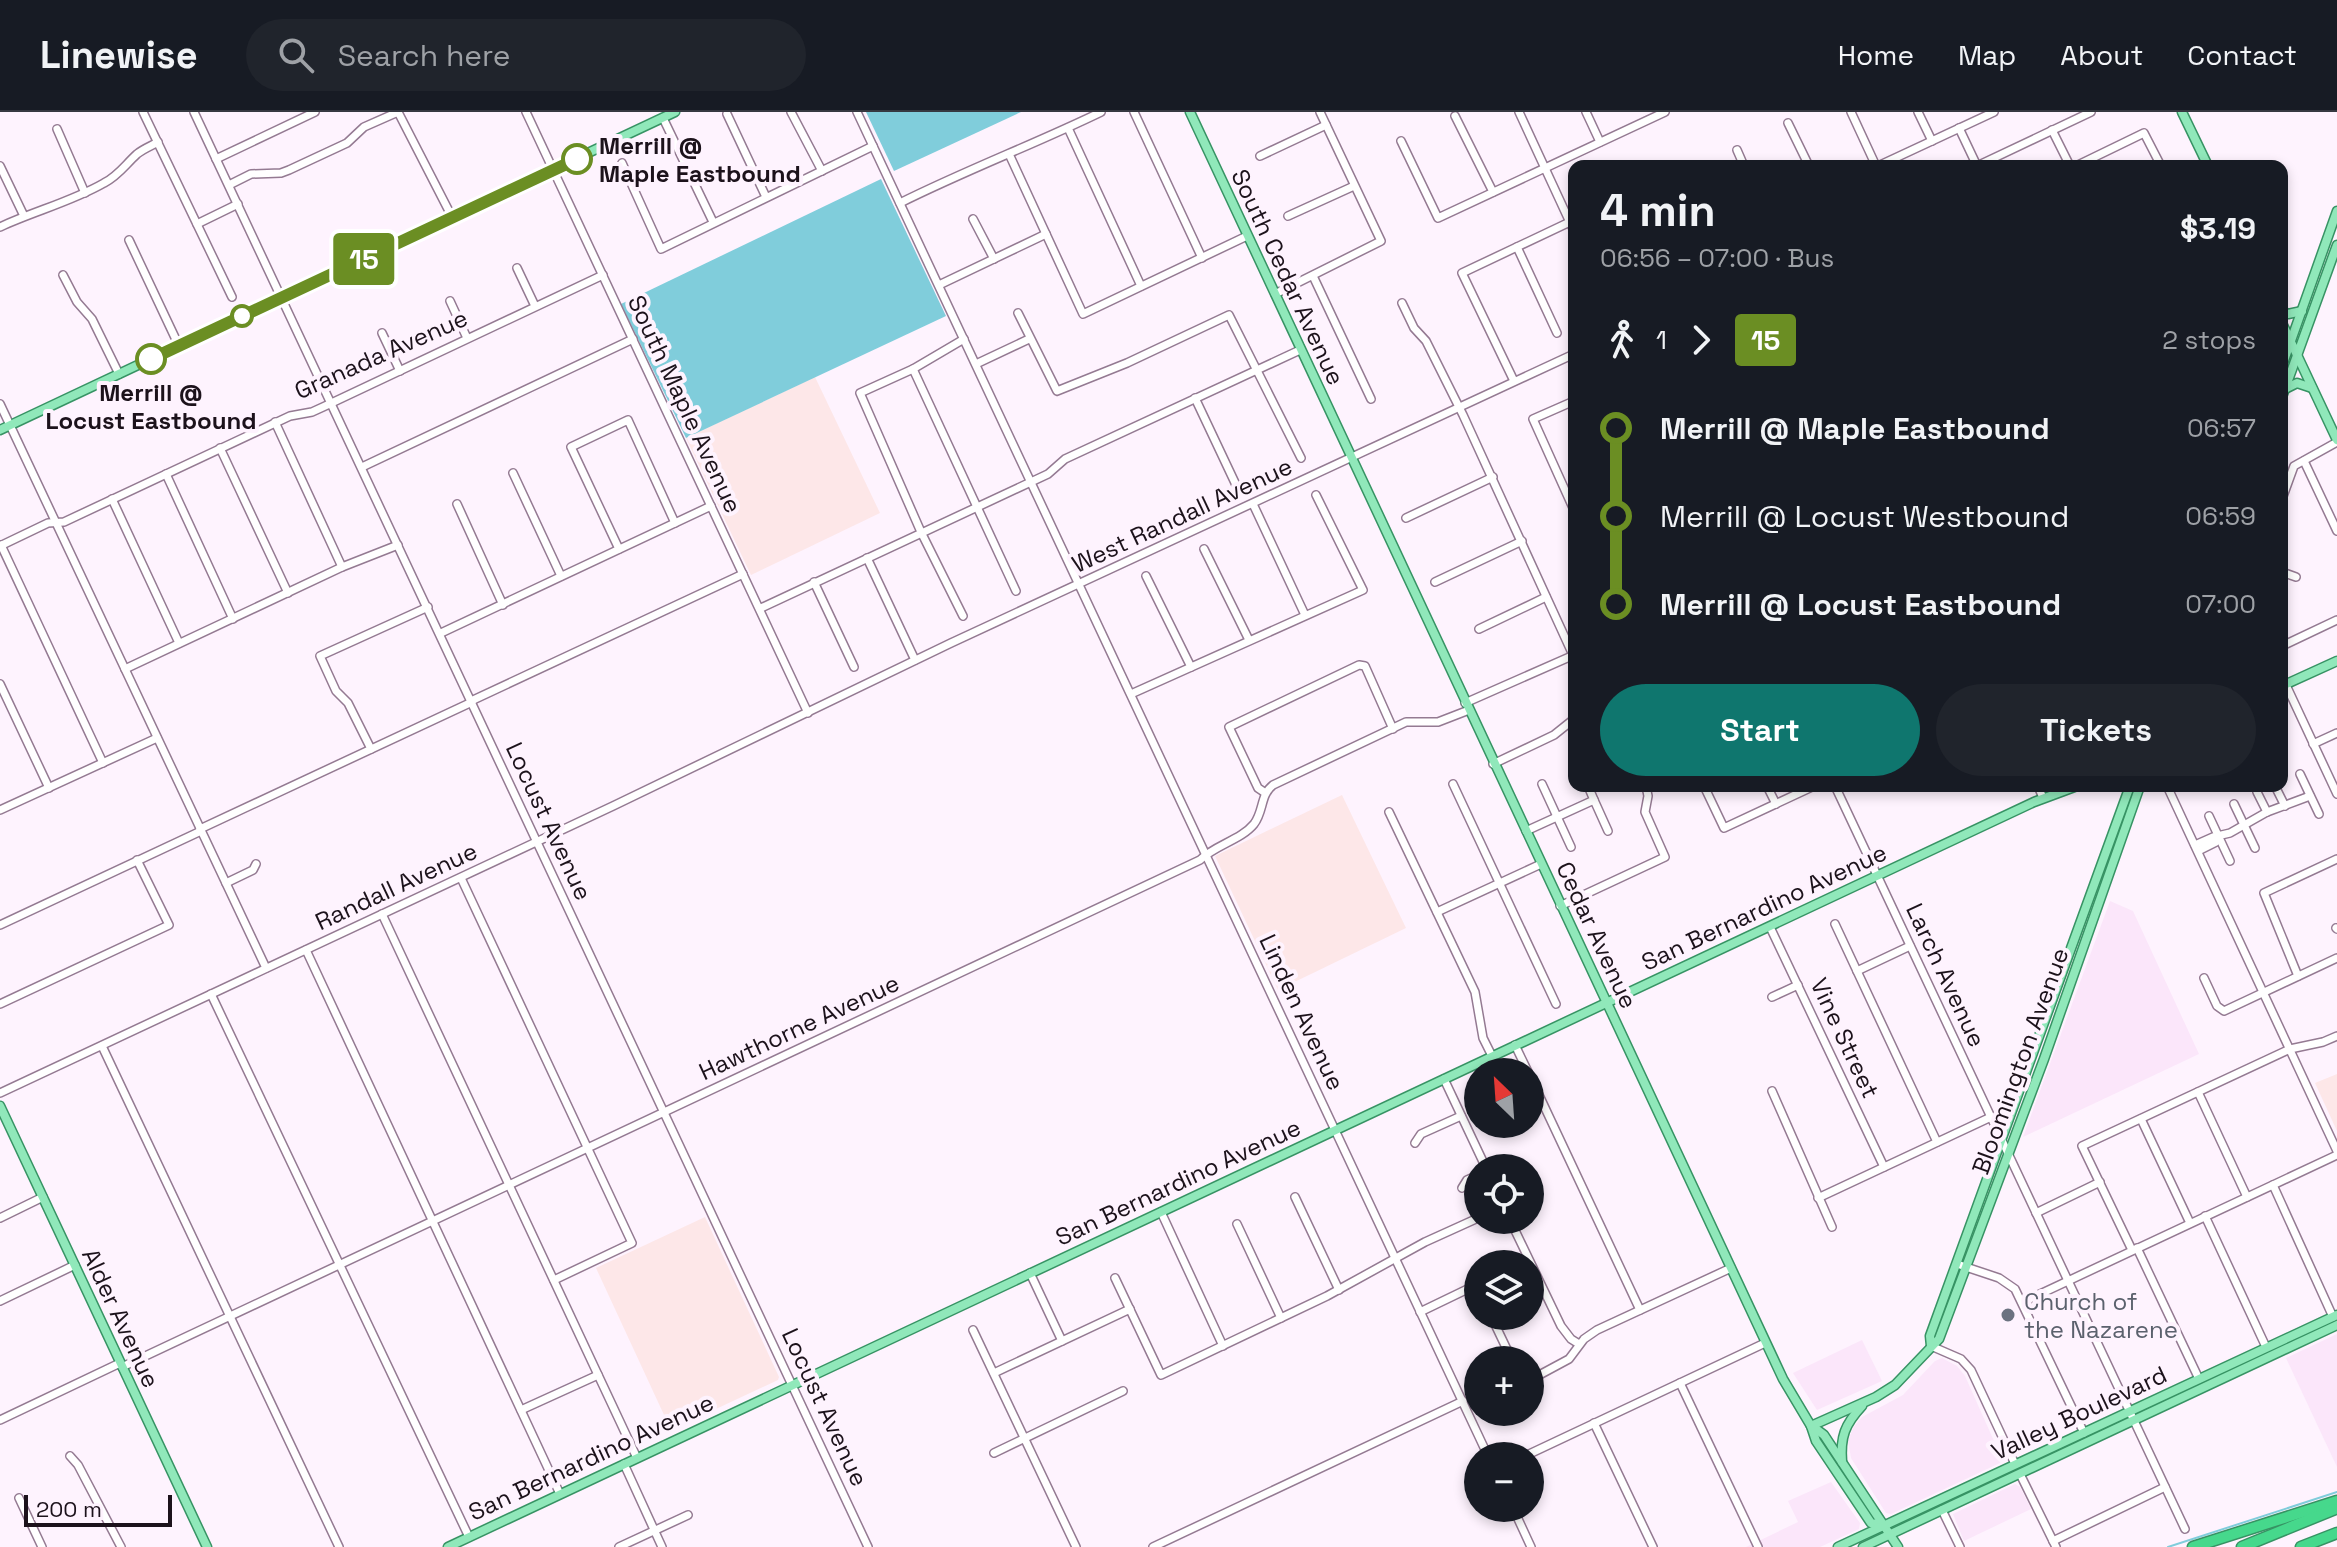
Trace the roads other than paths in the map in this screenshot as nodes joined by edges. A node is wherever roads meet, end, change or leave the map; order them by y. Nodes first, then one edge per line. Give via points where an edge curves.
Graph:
1 (143, 112) edge
2 (194, 112) edge
3 (315, 112) edge
4 (398, 112) edge
5 (526, 112) edge
6 (675, 112) edge
7 (791, 112) edge
8 (857, 112) edge
9 (1101, 112) edge
10 (1134, 112) edge
11 (1320, 112) edge
12 (1519, 112) edge
13 (1586, 112) edge
14 (1665, 112) edge
15 (1851, 112) edge
16 (1918, 112) edge
17 (1994, 112) edge
18 (2091, 112) edge
19 (2182, 112) edge
20 (1194, 113) edge
21 (727, 114) edge
22 (1654, 114) edge
23 (1984, 114) edge
24 (1455, 116) dead end
25 (663, 118) junction
26 (1788, 123) dead end
27 (1326, 125) junction
28 (1068, 128) junction
29 (1959, 128) junction
30 (57, 129) dead end
31 (2052, 130) junction
32 (1401, 141) dead end
33 (1932, 141) junction
34 (158, 142) junction
35 (1600, 142) junction
36 (873, 146) junction
37 (1737, 150) dead end
38 (1009, 154) junction
39 (1260, 156) dead end
40 (216, 159) junction
41 (1741, 160) edge
42 (1806, 160) edge
43 (1874, 160) edge
44 (1890, 160) edge
45 (1974, 160) edge
46 (1990, 160) edge
47 (2070, 160) edge
48 (2086, 160) edge
49 (2158, 160) edge
50 (2205, 160) edge
51 (622, 163) dead end
52 (0, 166) edge
53 (1545, 168) junction
54 (553, 170) junction
55 (822, 171) junction
56 (229, 185) junction
57 (1354, 186) junction
58 (1493, 192) junction
59 (85, 193) junction
60 (766, 197) junction
61 (900, 203) junction
62 (238, 204) junction
63 (2337, 211) edge
64 (1568, 213) edge
65 (24, 216) junction
66 (1288, 216) dead end
67 (452, 217) junction
68 (973, 219) dead end
69 (713, 222) junction
70 (1568, 223) edge
71 (197, 224) junction
72 (0, 227) edge
73 (1046, 234) junction
74 (1247, 236) junction
75 (129, 240) dead end
76 (2337, 245) edge
77 (1517, 247) junction
78 (1202, 258) junction
79 (994, 259) junction
80 (517, 268) dead end
81 (63, 275) dead end
82 (603, 275) junction
83 (1313, 276) junction
84 (939, 285) junction
85 (1141, 286) junction
86 (1275, 294) junction
87 (232, 297) dead end
88 (281, 298) junction
89 (450, 301) dead end
90 (1402, 303) dead end
91 (535, 306) junction
92 (2302, 311) junction
93 (1018, 313) dead end
94 (2288, 314) edge
95 (382, 333) dead end
96 (1557, 333) dead end
97 (2288, 336) edge
98 (467, 338) junction
99 (633, 339) junction
100 (964, 339) junction
101 (1029, 339) junction
102 (2291, 342) junction
103 (179, 346) junction
104 (1300, 350) junction
105 (2288, 350) edge
106 (2297, 355) junction
107 (1568, 357) edge
108 (976, 364) junction
109 (913, 369) junction
110 (400, 371) junction
111 (1255, 371) junction
112 (119, 374) junction
113 (2288, 379) edge
114 (1514, 381) junction
115 (2312, 388) junction
116 (2288, 389) edge
117 (1195, 398) junction
118 (1371, 399) dead end
119 (0, 404) edge
120 (330, 404) junction
121 (1568, 404) edge
122 (1458, 408) junction
123 (275, 422) junction
124 (10, 425) junction
125 (0, 430) edge
126 (2337, 441) edge
127 (220, 448) junction
128 (1301, 458) dead end
129 (1351, 458) junction
130 (2304, 461) junction
131 (362, 467) junction
132 (513, 473) dead end
133 (166, 474) junction
134 (1493, 477) junction
135 (1031, 480) junction
136 (2288, 482) edge
137 (1237, 487) dead end
138 (1316, 495) dead end
139 (1568, 497) edge
140 (112, 499) junction
141 (457, 504) dead end
142 (1253, 504) junction
143 (711, 506) junction
144 (976, 507) junction
145 (1406, 518) dead end
146 (57, 523) junction
147 (675, 523) junction
148 (2337, 531) edge
149 (921, 532) junction
150 (1522, 541) junction
151 (0, 545) edge
152 (398, 545) junction
153 (619, 549) junction
154 (1204, 549) dead end
155 (867, 558) junction
156 (342, 567) junction
157 (743, 574) junction
158 (2288, 574) edge
159 (561, 576) junction
160 (1146, 576) dead end
161 (2296, 577) dead end
162 (814, 582) junction
163 (1435, 582) dead end
164 (1079, 586) junction
165 (1016, 591) dead end
166 (288, 593) junction
167 (1546, 597) junction
168 (503, 605) junction
169 (428, 607) junction
170 (761, 608) junction
171 (1305, 615) junction
172 (963, 616) dead end
173 (233, 619) junction
174 (2337, 620) edge
175 (1479, 629) dead end
176 (441, 633) junction
177 (1249, 640) junction
178 (179, 643) junction
179 (1568, 643) edge
180 (2288, 643) edge
181 (1568, 658) edge
182 (915, 660) junction
183 (2337, 661) edge
184 (854, 667) dead end
185 (1191, 667) junction
186 (125, 669) junction
187 (2288, 682) edge
188 (0, 684) edge
189 (1131, 694) junction
190 (2288, 694) edge
191 (471, 702) junction
192 (1467, 706) junction
193 (808, 713) junction
194 (1568, 724) edge
195 (1393, 729) junction
196 (2337, 733) edge
197 (157, 738) junction
198 (2313, 744) junction
199 (371, 749) junction
200 (103, 763) junction
201 (1493, 764) junction
202 (2300, 774) dead end
203 (1453, 784) dead end
204 (1542, 784) dead end
205 (49, 788) junction
206 (1264, 792) junction
207 (1591, 792) edge
208 (1647, 792) edge
209 (1707, 792) edge
210 (1770, 792) edge
211 (1801, 792) edge
212 (1838, 792) edge
213 (2040, 792) edge
214 (2052, 792) edge
215 (2060, 792) edge
216 (2128, 792) edge
217 (2138, 792) edge
218 (2170, 792) edge
219 (2257, 792) dead end
220 (2278, 792) edge
221 (2337, 794) edge
222 (2310, 796) junction
223 (2043, 798) junction
224 (1594, 800) junction
225 (1776, 804) junction
226 (2234, 804) dead end
227 (2285, 806) junction
228 (0, 810) edge
229 (1389, 812) dead end
230 (2267, 812) junction
231 (2319, 814) dead end
232 (2209, 816) dead end
233 (1556, 817) junction
234 (2243, 826) junction
235 (201, 830) junction
236 (1526, 831) junction
237 (1608, 831) dead end
238 (2219, 837) junction
239 (537, 841) junction
240 (1571, 847) dead end
241 (2196, 848) junction
242 (2255, 848) dead end
243 (1205, 855) junction
244 (2337, 859) edge
245 (137, 860) junction
246 (2230, 861) dead end
247 (256, 864) dead end
248 (1541, 864) junction
249 (1877, 876) junction
250 (461, 878) junction
251 (226, 883) junction
252 (1499, 884) junction
253 (2091, 892) junction
254 (1560, 906) junction
255 (1437, 912) junction
256 (382, 914) junction
257 (1835, 924) dead end
258 (0, 925) edge
259 (1770, 927) junction
260 (2089, 927) junction
261 (1910, 946) junction
262 (306, 950) junction
263 (2337, 958) edge
264 (266, 968) junction
265 (1857, 971) junction
266 (2298, 976) junction
267 (2204, 978) dead end
268 (1798, 985) junction
269 (2264, 993) junction
270 (211, 994) junction
271 (1772, 997) dead end
272 (1607, 1002) junction
273 (0, 1004) edge
274 (1556, 1004) dead end
275 (2051, 1004) junction
276 (2061, 1008) junction
277 (2337, 1036) edge
278 (1515, 1045) junction
279 (102, 1046) junction
280 (2290, 1049) junction
281 (1492, 1056) junction
282 (1521, 1058) edge
283 (1444, 1079) junction
284 (1772, 1091) dead end
285 (2198, 1092) junction
286 (0, 1093) edge
287 (0, 1106) edge
288 (1544, 1106) edge
289 (665, 1113) junction
290 (1461, 1116) junction
291 (1991, 1117) junction
292 (2141, 1119) junction
293 (1335, 1130) junction
294 (2001, 1140) junction
295 (1937, 1142) junction
296 (1415, 1143) dead end
297 (587, 1149) junction
298 (2008, 1153) junction
299 (2337, 1153) edge
300 (1479, 1154) edge
301 (1884, 1167) junction
302 (2100, 1182) junction
303 (1464, 1185) edge
304 (2273, 1185) junction
305 (509, 1186) junction
306 (1462, 1188) dead end
307 (43, 1197) junction
308 (1295, 1197) dead end
309 (2247, 1197) junction
310 (1818, 1198) junction
311 (1161, 1212) junction
312 (2036, 1213) junction
313 (2205, 1216) junction
314 (0, 1218) edge
315 (432, 1222) junction
316 (2190, 1223) junction
317 (1237, 1224) dead end
318 (1464, 1225) edge
319 (1832, 1227) dead end
320 (1517, 1234) edge
321 (2135, 1249) junction
322 (1396, 1259) junction
323 (75, 1265) junction
324 (339, 1265) junction
325 (1962, 1266) junction
326 (1731, 1268) junction
327 (1030, 1273) junction
328 (1115, 1278) dead end
329 (554, 1280) junction
330 (2068, 1280) junction
331 (1339, 1290) junction
332 (1464, 1293) edge
333 (0, 1301) edge
334 (2023, 1302) junction
335 (1130, 1309) junction
336 (1640, 1310) junction
337 (1420, 1312) junction
338 (231, 1316) junction
339 (1281, 1318) junction
340 (2336, 1319) edge
341 (973, 1330) dead end
342 (1062, 1341) junction
343 (1765, 1343) junction
344 (1579, 1344) junction
345 (1223, 1346) junction
346 (1931, 1346) junction
347 (2266, 1347) junction
348 (121, 1365) junction
349 (1544, 1372) edge
350 (994, 1373) junction
351 (598, 1375) junction
352 (2199, 1379) junction
353 (1680, 1383) junction
354 (793, 1385) junction
355 (1123, 1391) dead end
356 (1463, 1401) junction
357 (1867, 1401) junction
358 (521, 1410) junction
359 (2132, 1416) junction
360 (0, 1420) edge
361 (1594, 1423) junction
362 (1811, 1426) junction
363 (2084, 1433) junction
364 (1025, 1439) junction
365 (1482, 1442) edge
366 (1544, 1447) edge
367 (994, 1453) dead end
368 (70, 1456) dead end
369 (637, 1458) junction
370 (1843, 1462) junction
371 (624, 1464) junction
372 (2015, 1464) junction
373 (2020, 1474) junction
374 (2165, 1487) junction
375 (560, 1494) junction
376 (19, 1498) dead end
377 (2337, 1501) edge
378 (2337, 1508) edge
379 (1942, 1510) junction
380 (688, 1515) dead end
381 (1519, 1522) edge
382 (1884, 1525) junction
383 (2185, 1529) dead end
384 (654, 1530) junction
385 (1890, 1534) junction
386 (2337, 1535) edge
387 (469, 1537) junction
388 (2054, 1544) edge
389 (42, 1547) edge
390 (121, 1547) edge
391 (207, 1547) edge
392 (339, 1547) edge
393 (448, 1547) edge
394 (619, 1547) edge
395 (662, 1547) edge
396 (868, 1547) edge
397 (1076, 1547) edge
398 (1153, 1547) edge
399 (1531, 1547) edge
400 (1653, 1547) edge
401 (1758, 1547) edge
402 (1838, 1547) edge
403 (1863, 1547) edge
404 (1898, 1547) edge
405 (1960, 1547) edge
406 (2193, 1547) edge
407 (2242, 1547) edge
408 (2301, 1547) edge
409 (2319, 1547) edge

1 - 34 street
2 - 40 street, Locust Avenue
3 - 40 street
4 - 56 street via 289,170 251,174
4 - 67 street
5 - 54 street, South Maple Avenue
6 - 25 main road
7 - 55 street
8 - 36 street, Linden Avenue
9 - 28 street
10 - 78 street
11 - 27 street
12 - 53 street
13 - 35 street
14 - 22 street
15 - 43 street
16 - 33 street
17 - 23 street
18 - 31 street
19 - 50 main road
20 - 74 main road, South Cedar Avenue
21 - 60 street
22 - 35 street
23 - 29 street
24 - 58 street
25 - 54 main road
25 - 69 street
26 - 42 street
27 - 39 street
27 - 57 street
28 - 38 street
28 - 85 street
29 - 33 street
29 - 45 street
30 - 59 street
31 - 46 street
31 - 47 street
32 - 58 street via 1438,218
33 - 44 street
34 - 59 street via 139,152 118,176
34 - 71 street
35 - 53 street
36 - 55 street
36 - 61 street, Linden Avenue
37 - 41 street
38 - 61 street
38 - 73 street
40 - 56 street, Locust Avenue
48 - 49 street via 2144,133
51 - 69 street via 661,249
52 - 65 street
53 - 58 street
53 - 64 street
54 - 67 main road
54 - 82 street, South Maple Avenue
55 - 60 street
56 - 62 street, Locust Avenue
57 - 66 street
57 - 83 street via 1381,241
59 - 65 street
60 - 69 street
61 - 84 street, Linden Avenue
62 - 71 street
62 - 88 street, Locust Avenue
63 - 92 main road
65 - 72 street
67 - 88 main road
68 - 79 street
70 - 77 street
71 - 87 street
73 - 79 street
73 - 85 street via 1083,314
74 - 78 street
74 - 86 main road, South Cedar Avenue
75 - 103 street
76 - 106 main road
77 - 96 street
77 - 114 street via 1462,273
78 - 85 street
79 - 84 street
80 - 91 street
81 - 112 street
82 - 91 street, Granada Avenue
82 - 99 street, South Maple Avenue
83 - 86 street
83 - 118 street
84 - 100 street, Linden Avenue
86 - 104 main road, South Cedar Avenue
88 - 103 main road
88 - 120 street, Locust Avenue
89 - 98 street
90 - 122 street
91 - 98 street, Granada Avenue
92 - 94 main road
92 - 102 main road
93 - 101 street
95 - 110 street
97 - 102 main road
98 - 110 street, Granada Avenue
99 - 131 street
99 - 143 street, South Maple Avenue
100 - 108 street, Linden Avenue
100 - 109 street
101 - 108 street
101 - 111 street via 1057,391 1229,315
102 - 105 main road
102 - 106 main road
103 - 112 main road
104 - 111 street
104 - 129 main road, South Cedar Avenue
106 - 113 main road
106 - 115 main road
107 - 114 street, West Randall Avenue
108 - 135 street, Linden Avenue
109 - 144 street
109 - 149 street via 860,393
110 - 120 street, Granada Avenue
111 - 117 street
111 - 128 street
112 - 124 main road
114 - 122 street, West Randall Avenue
115 - 116 main road via 2297,383
115 - 126 main road
117 - 135 street
117 - 137 street
119 - 124 street
120 - 123 street, Granada Avenue
120 - 131 street, Locust Avenue
121 - 139 street via 1533,419
122 - 129 street, West Randall Avenue
122 - 134 street
123 - 127 street, Granada Avenue
123 - 156 street
124 - 125 main road
124 - 146 street
126 - 130 street
127 - 133 street, Granada Avenue
127 - 166 street
129 - 142 street, West Randall Avenue
129 - 192 main road, Cedar Avenue
130 - 136 street via 2294,466
130 - 148 street
131 - 152 street, Locust Avenue
132 - 159 street
133 - 140 street, Granada Avenue
133 - 173 street
134 - 145 street
134 - 150 street
135 - 144 street
135 - 164 street, Linden Avenue
138 - 171 street via 1363,590
140 - 146 street, Granada Avenue
140 - 178 street
141 - 168 street
142 - 164 street, West Randall Avenue
142 - 171 street
143 - 147 street
143 - 157 street, South Maple Avenue
144 - 149 street
144 - 165 street
146 - 151 street, Granada Avenue
146 - 186 street
147 - 153 street
147 - 153 street via 628,420 571,447
149 - 155 street
149 - 172 street
150 - 163 street
150 - 167 street
151 - 200 street
152 - 156 street
152 - 169 street, Locust Avenue
153 - 159 street
154 - 177 street
155 - 162 street
155 - 182 street
156 - 166 street
157 - 170 street, South Maple Avenue
157 - 191 street
158 - 161 street
159 - 168 street
160 - 185 street
162 - 170 street
162 - 184 street
164 - 182 street, West Randall Avenue
164 - 189 street, Linden Avenue
166 - 173 street
167 - 175 street
167 - 179 street
168 - 176 street
169 - 176 street, Locust Avenue
169 - 199 street via 320,656
170 - 193 street, South Maple Avenue
171 - 177 street
173 - 178 street
174 - 180 street
176 - 191 street, Locust Avenue
177 - 185 street
178 - 186 street
181 - 192 street
182 - 193 street, West Randall Avenue
183 - 187 main road
185 - 189 street
186 - 197 street
188 - 205 street
189 - 243 street, Linden Avenue
190 - 198 street
191 - 199 street
191 - 239 street, Locust Avenue
192 - 195 street via 1448,720 1412,721
192 - 201 main road, Cedar Avenue
193 - 239 street, Randall Avenue
194 - 201 street
195 - 206 street
195 - 206 street via 1365,666 1359,665 1229,727
196 - 198 street
197 - 200 street
197 - 235 street
198 - 221 street
199 - 235 street
200 - 205 street
201 - 236 main road, Cedar Avenue
202 - 222 street
203 - 252 street
204 - 233 street
205 - 228 street
206 - 243 street, Hawthorne Avenue via 1249,829
207 - 224 street
208 - 254 street via 1645,812 1665,857
209 - 225 street via 1724,828
210 - 225 street
211 - 225 street
212 - 249 street, Larch Avenue
213 - 223 street
214 - 223 main road
215 - 223 main road
216 - 253 main road, Bloomington Avenue
217 - 260 main road, Bloomington Avenue
218 - 241 street
219 - 230 street
220 - 227 street
222 - 227 street
222 - 231 street
223 - 249 main road, San Bernardino Avenue
224 - 233 street
224 - 237 street
226 - 234 street
227 - 230 street
229 - 255 street
230 - 234 street
232 - 238 street
233 - 236 street
233 - 240 street
234 - 238 street
234 - 242 street
235 - 245 street
235 - 251 street
236 - 248 main road, Cedar Avenue
238 - 241 street
238 - 246 street
239 - 250 street, Randall Avenue
239 - 289 street, Locust Avenue
241 - 269 street
243 - 289 street, Hawthorne Avenue
243 - 293 street, Linden Avenue
244 - 266 street via 2264,893
245 - 258 street
245 - 273 street via 169,925
247 - 251 street
248 - 252 street
248 - 254 main road, Cedar Avenue
249 - 259 main road, San Bernardino Avenue
249 - 261 street, Larch Avenue
250 - 256 street, Randall Avenue
250 - 297 street
251 - 264 street
252 - 255 street
252 - 274 street
253 - 260 main road via 2095,896
253 - 275 main road, Bloomington Avenue
254 - 272 main road, Cedar Avenue
255 - 281 street via 1475,992 1483,1038
256 - 262 street, Randall Avenue
256 - 305 street
257 - 265 street
259 - 268 street, Vine Street
259 - 272 main road, San Bernardino Avenue
260 - 276 main road, Bloomington Avenue
261 - 265 street
261 - 291 street, Larch Avenue
262 - 264 street, Randall Avenue
262 - 315 street
263 - 266 street
264 - 270 street, Randall Avenue
265 - 295 street
266 - 269 street
267 - 269 street via 2224,1011
268 - 271 street
268 - 301 street, Vine Street
269 - 280 street
270 - 279 street, Randall Avenue
270 - 324 street
272 - 278 main road, San Bernardino Avenue
272 - 326 main road, Cedar Avenue
275 - 276 main road
275 - 294 main road, Bloomington Avenue
276 - 298 main road, Bloomington Avenue
277 - 280 street
278 - 281 main road, San Bernardino Avenue
278 - 282 street
279 - 286 street, Randall Avenue
279 - 338 street
280 - 285 street
280 - 299 street
281 - 283 main road, San Bernardino Avenue
283 - 290 street
283 - 293 main road, San Bernardino Avenue
284 - 310 street
285 - 292 street
285 - 309 street
287 - 307 main road, Alder Avenue
288 - 336 street
289 - 297 street, Hawthorne Avenue
289 - 354 street, Locust Avenue
290 - 296 street via 1421,1134
290 - 300 street
291 - 294 street, Larch Avenue
291 - 295 street
292 - 302 street via 2082,1146
292 - 316 street
293 - 311 main road, San Bernardino Avenue
293 - 322 street, Linden Avenue
294 - 298 street, Larch Avenue
294 - 325 main road, Bloomington Avenue
295 - 301 street
297 - 305 street, Hawthorne Avenue
297 - 329 street via 632,1243
298 - 312 street, Larch Avenue
298 - 325 main road, Bloomington Avenue
299 - 304 street
301 - 310 street
302 - 312 street
302 - 321 street
303 - 306 street
304 - 309 street
304 - 340 street
305 - 315 street, Hawthorne Avenue
305 - 329 street
307 - 314 street
307 - 323 main road, Alder Avenue
308 - 331 street
309 - 313 street
310 - 319 street
311 - 327 main road, San Bernardino Avenue
311 - 345 street
312 - 330 street, Larch Avenue
313 - 316 street
313 - 347 street
315 - 324 street, Hawthorne Avenue
315 - 358 street
316 - 321 street
317 - 339 street
318 - 322 street
320 - 344 street via 1561,1326
321 - 330 street
321 - 352 street
322 - 331 street
322 - 337 street, Linden Avenue
323 - 333 street
323 - 348 main road, Alder Avenue
324 - 338 street, Hawthorne Avenue
324 - 387 street
325 - 334 street via 2006,1282
325 - 346 main road, Bloomington Avenue via 1939,1339
326 - 336 street
326 - 343 main road, Cedar Avenue
327 - 342 street
327 - 354 main road, San Bernardino Avenue
328 - 335 street
329 - 351 street
330 - 334 street
330 - 359 street, Larch Avenue
331 - 339 street
332 - 337 street
334 - 363 street
335 - 342 street
335 - 345 street via 1161,1375
336 - 344 street
337 - 356 street, Linden Avenue
338 - 348 street, Hawthorne Avenue
338 - 392 street
339 - 345 street
340 - 347 main road, Valley Boulevard
340 - 359 main road, Valley Boulevard
341 - 350 street
342 - 350 street
343 - 353 street
343 - 362 main road, Cedar Avenue
344 - 349 street via 1569,1359
346 - 357 main road, Bloomington Avenue via 1906,1377
346 - 372 street via 1968,1367
347 - 352 main road, Valley Boulevard
348 - 360 street, Hawthorne Avenue
348 - 391 main road, Alder Avenue
350 - 364 street
351 - 358 street
351 - 369 street
352 - 359 main road, Valley Boulevard
353 - 361 street
353 - 401 street
354 - 369 main road, San Bernardino Avenue
354 - 396 street, Locust Avenue
355 - 364 street
356 - 365 street, Linden Avenue
356 - 398 street
357 - 362 main road, Bloomington Avenue
357 - 370 main road via 1845,1429
358 - 375 street
359 - 363 main road, Valley Boulevard
359 - 373 main road, Valley Boulevard
359 - 374 street, Larch Avenue
361 - 366 street
361 - 400 street
362 - 370 main road, Cedar Avenue
362 - 382 main road, Cedar Avenue via 1871,1523
363 - 372 main road, Valley Boulevard
364 - 367 street
364 - 397 street
368 - 390 street
369 - 371 main road, San Bernardino Avenue
370 - 382 main road, Cedar Avenue
371 - 375 main road, San Bernardino Avenue
371 - 384 street
372 - 382 main road, Valley Boulevard
373 - 379 main road, Valley Boulevard
373 - 388 street
374 - 383 street, Larch Avenue
374 - 388 street
375 - 387 main road, San Bernardino Avenue
376 - 389 street
377 - 406 highway
378 - 407 highway
379 - 385 main road, Valley Boulevard
379 - 405 street
380 - 384 street
381 - 399 street
382 - 385 main road, Cedar Avenue
382 - 402 main road, Valley Boulevard
384 - 394 street
384 - 395 street
385 - 403 main road, Valley Boulevard
385 - 404 main road, Cedar Avenue
386 - 408 highway
386 - 409 highway
387 - 393 main road, San Bernardino Avenue

